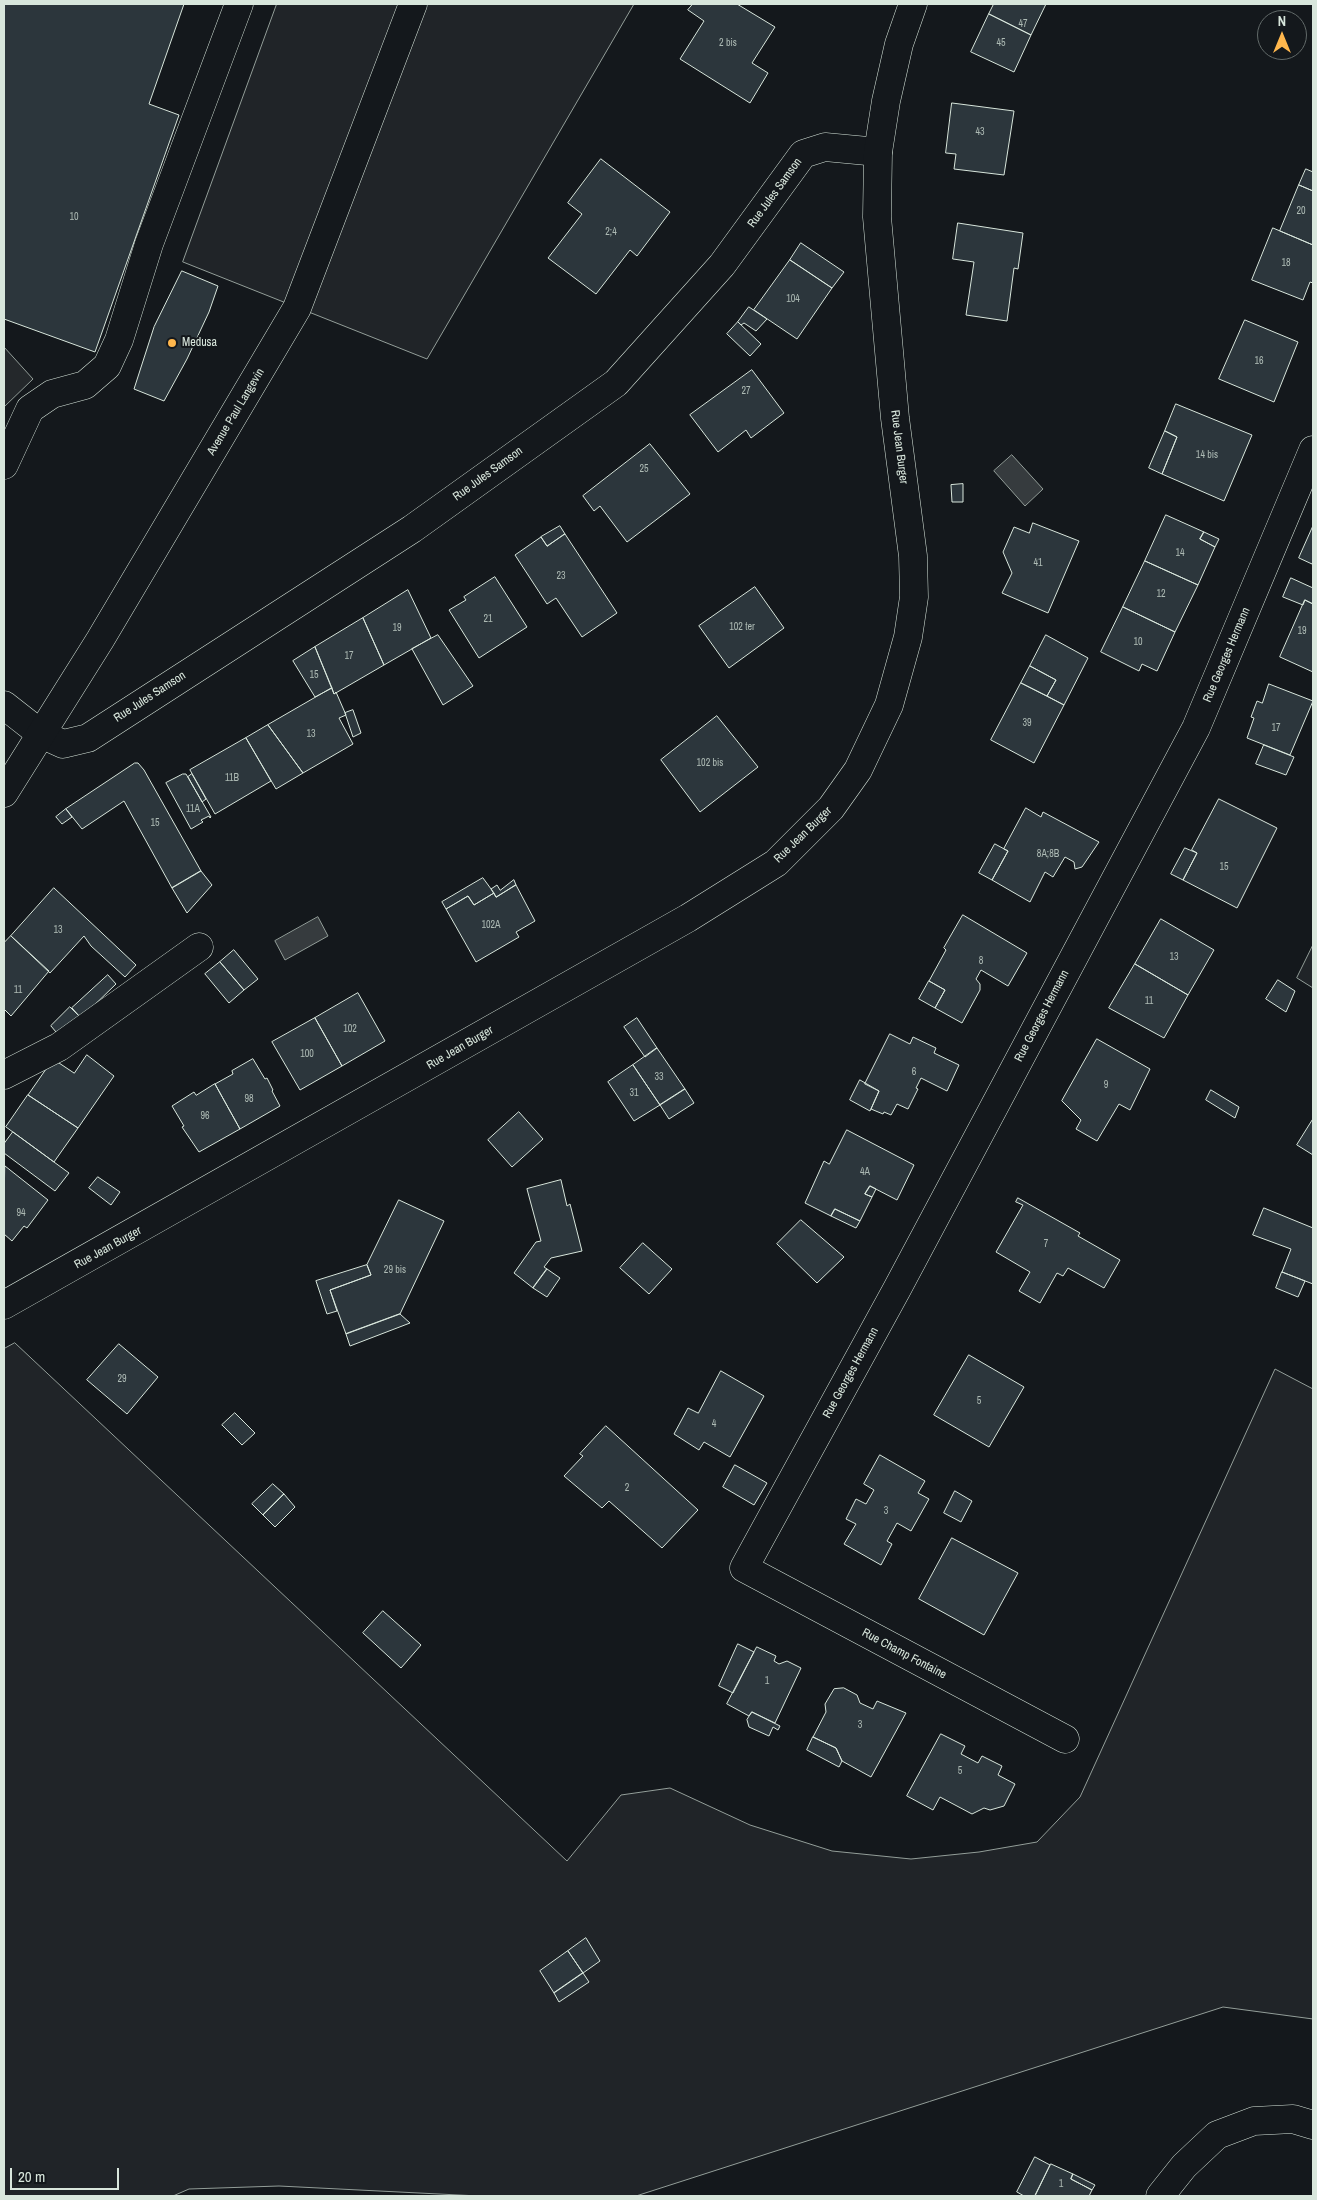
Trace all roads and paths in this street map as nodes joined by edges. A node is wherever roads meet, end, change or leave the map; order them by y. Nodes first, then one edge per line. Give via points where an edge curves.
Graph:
1 (239, 4) edge
2 (413, 4) edge
3 (913, 4) edge
4 (878, 152) junction
5 (1313, 450) edge
6 (4, 466) edge
7 (4, 706) edge
8 (41, 734) junction
9 (4, 793) edge
10 (199, 947) dead end
11 (4, 1075) edge
12 (4, 1305) edge
13 (744, 1568) joint
14 (1065, 1739) dead end
15 (1313, 2125) edge
16 (1160, 2196) edge

1 - 6 street via 107,366 85,385 52,394 30,409
2 - 8 street, Avenue Paul Langevin via 297,308
3 - 4 street, Rue Jean Burger via 898,44
4 - 8 street, Rue Jules Samson via 825,147 803,154 722,265 616,383 412,529 88,738 63,744
4 - 12 street, Rue Jean Burger via 877,217 895,418 913,556 914,597 908,636 889,704 858,770 831,808 776,863 688,918
5 - 13 street, Rue Georges Hermann via 1196,728
7 - 8 street, Rue Jules Samson
8 - 9 street, Avenue Paul Langevin
10 - 11 street via 59,1047
13 - 14 street, Rue Champ Fontaine
15 - 16 street via 1294,2119 1254,2121 1217,2135 1184,2166

